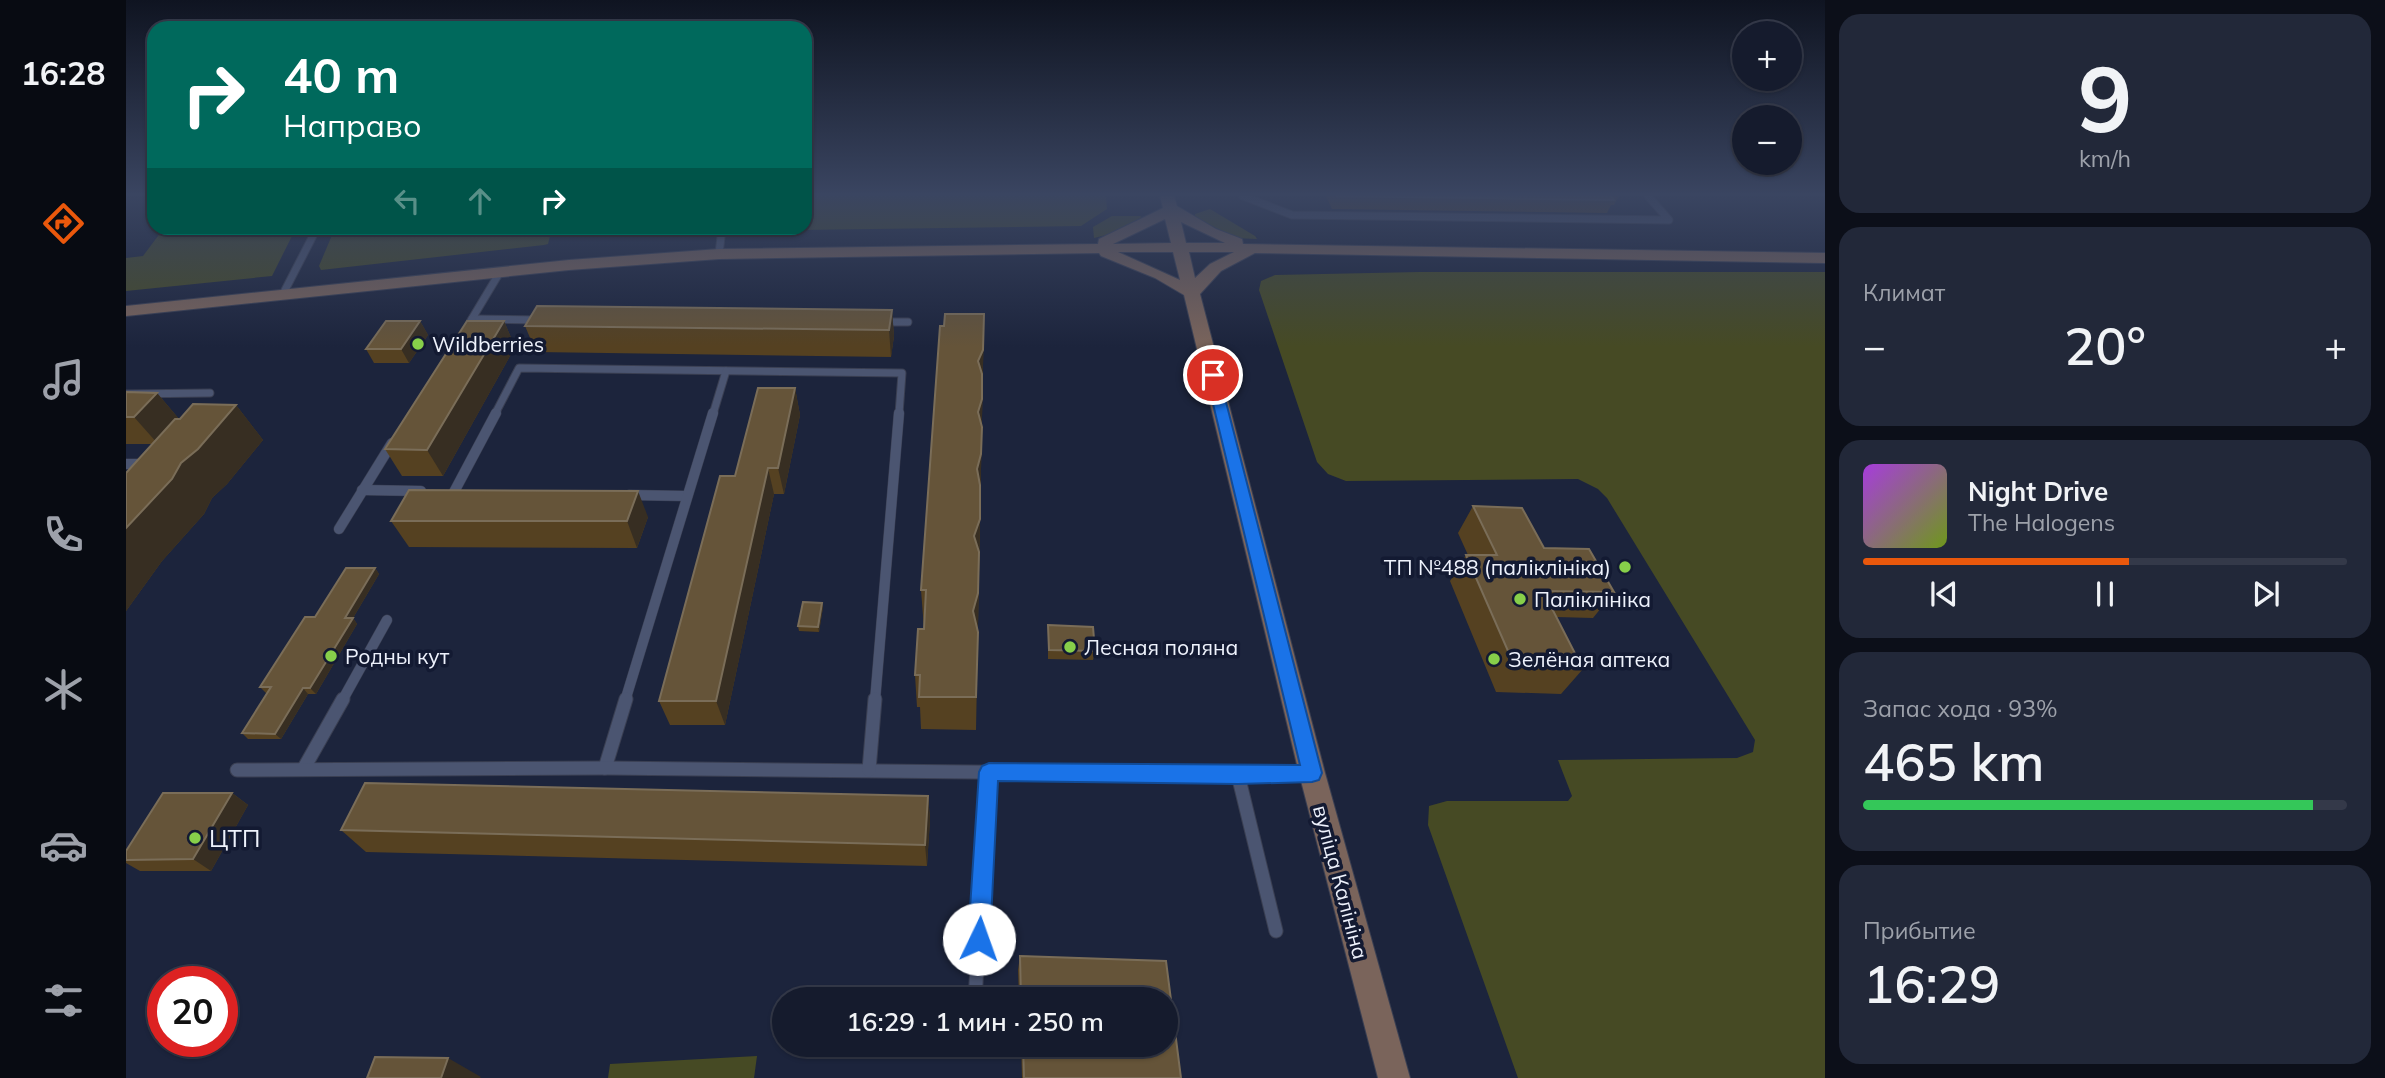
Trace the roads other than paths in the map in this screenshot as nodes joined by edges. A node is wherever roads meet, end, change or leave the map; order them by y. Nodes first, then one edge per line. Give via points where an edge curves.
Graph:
1 (308, 246) edge
2 (720, 246) edge
3 (1259, 246) edge
4 (1089, 247) junction
5 (1180, 247) junction
6 (1267, 248) junction
7 (719, 254) junction
8 (1825, 258) edge
9 (500, 272) junction
10 (1192, 293) junction
11 (284, 294) junction
12 (126, 311) edge
13 (472, 319) junction
14 (545, 320) edge
15 (866, 322) edge
16 (908, 322) dead end
17 (465, 330) edge
18 (726, 371) junction
19 (211, 393) dead end
20 (126, 394) edge
21 (399, 433) edge
22 (126, 464) edge
23 (152, 474) edge
24 (362, 490) junction
25 (428, 491) edge
26 (440, 491) edge
27 (454, 492) junction
28 (467, 492) edge
29 (618, 495) edge
30 (687, 496) junction
31 (339, 529) dead end
32 (387, 620) dead end
33 (304, 768) junction
34 (605, 768) junction
35 (237, 769) dead end
36 (869, 770) junction
37 (989, 772) junction
38 (1312, 773) junction
39 (1238, 775) junction
40 (1276, 931) dead end
41 (976, 987) edge
42 (1395, 1078) edge

1 - 11 lane
2 - 7 lane
3 - 6 main road
4 - 5 main road
4 - 7 main road
4 - 10 main road via 1133,262
5 - 6 main road
5 - 10 main road, вуліца Калініна
6 - 8 main road
6 - 10 main road via 1231,258 1206,273
7 - 9 main road
9 - 11 main road
9 - 13 lane
10 - 38 main road, вуліца Калініна
11 - 12 main road
13 - 14 lane
13 - 17 lane
15 - 16 lane
18 - 27 lane via 519,369
18 - 30 lane
18 - 36 lane via 902,373
19 - 20 lane
21 - 24 lane
22 - 23 lane via 161,464
24 - 25 lane
24 - 31 lane
26 - 27 lane
27 - 28 lane
29 - 30 lane
30 - 34 lane
32 - 33 lane
33 - 34 lane
33 - 35 lane
34 - 36 lane
36 - 37 lane
37 - 39 lane
37 - 41 lane
38 - 39 lane
38 - 42 main road, вуліца Калініна
39 - 40 lane

